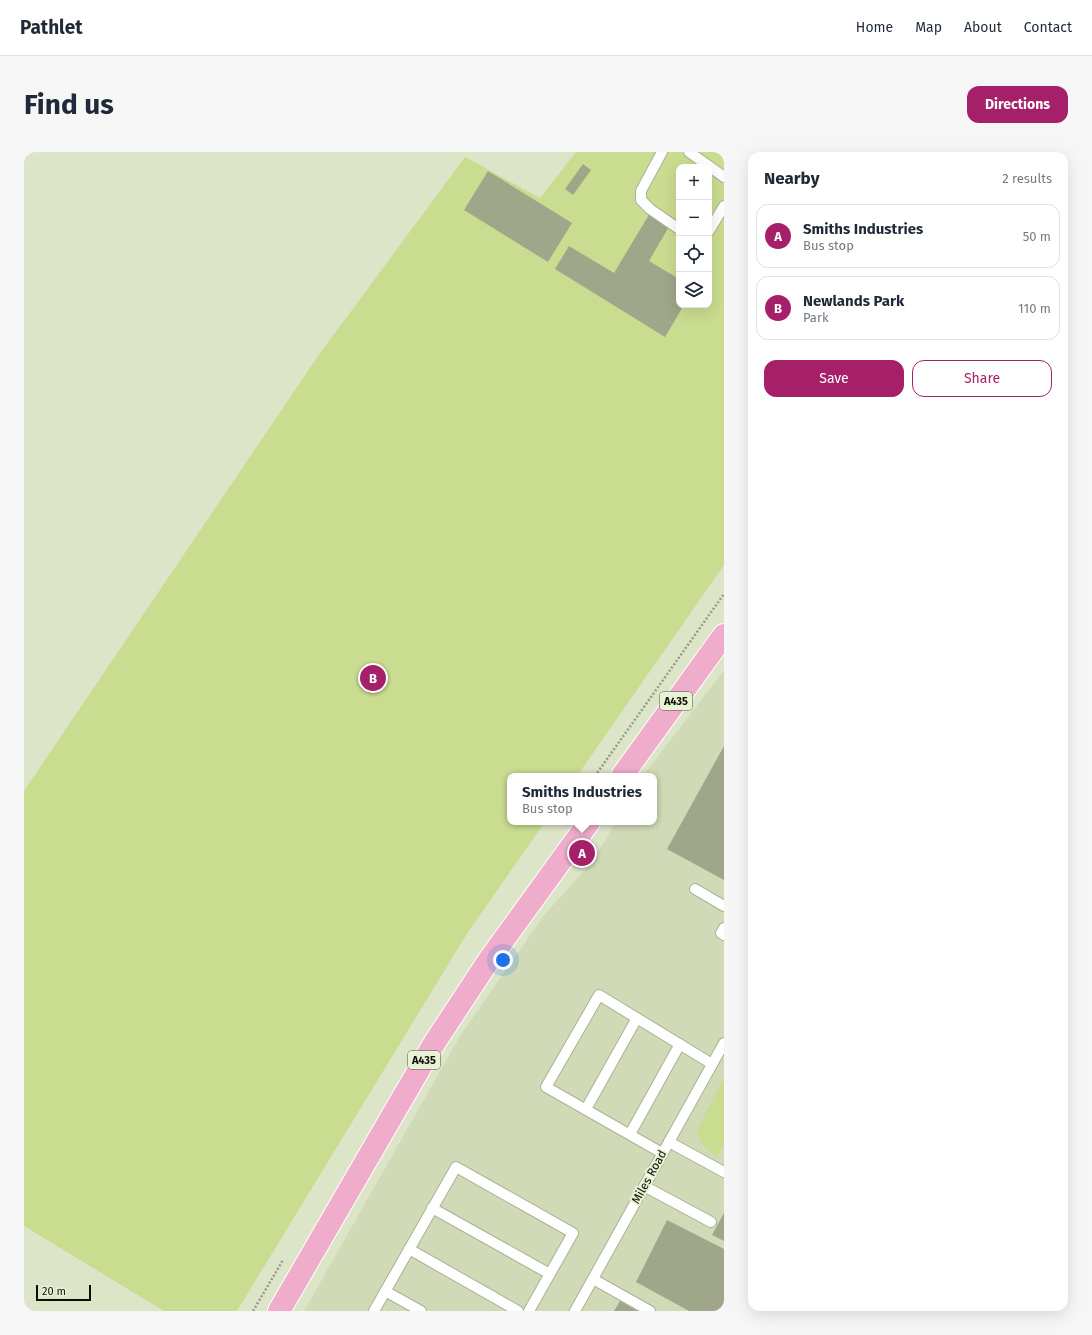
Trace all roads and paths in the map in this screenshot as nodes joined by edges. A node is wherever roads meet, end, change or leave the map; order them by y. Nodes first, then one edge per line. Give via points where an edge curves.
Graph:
1 (662, 152) edge
2 (689, 152) edge
3 (724, 177) edge
4 (724, 206) edge
5 (712, 226) edge
6 (676, 227) edge
7 (724, 594) edge
8 (724, 635) edge
9 (597, 773) edge
10 (624, 773) edge
11 (587, 825) edge
12 (695, 889) dead end
13 (724, 906) edge
14 (724, 928) edge
15 (724, 935) edge
16 (637, 1018) junction
17 (724, 1042) edge
18 (680, 1044) junction
19 (712, 1064) junction
20 (586, 1110) junction
21 (630, 1134) junction
22 (669, 1142) junction
23 (662, 1153) junction
24 (724, 1172) edge
25 (644, 1186) junction
26 (432, 1208) junction
27 (711, 1222) dead end
28 (409, 1249) junction
29 (550, 1274) junction
30 (593, 1279) junction
31 (385, 1291) junction
32 (279, 1311) edge
33 (374, 1311) edge
34 (421, 1311) edge
35 (518, 1311) edge
36 (528, 1311) edge
37 (575, 1311) edge
38 (650, 1311) edge

1 - 6 lane via 641,191 641,200
2 - 3 lane
4 - 5 lane
7 - 9 path
8 - 10 main road, A435
11 - 32 main road, A435 via 489,960 435,1042
12 - 13 lane
14 - 15 lane via 721,933
16 - 18 lane
16 - 20 lane
16 - 20 lane via 599,995 546,1087
17 - 19 lane, Miles Road
18 - 19 lane
18 - 21 lane
19 - 22 lane, Miles Road
20 - 21 lane
21 - 23 lane
22 - 23 lane, Miles Road
22 - 24 lane
23 - 25 lane, Miles Road
25 - 27 lane
25 - 30 lane, Miles Road
26 - 28 lane
26 - 29 lane
26 - 29 lane via 456,1166 573,1233
28 - 31 lane
28 - 35 lane
29 - 36 lane
30 - 37 lane, Miles Road
30 - 38 lane
31 - 33 lane
31 - 34 lane

